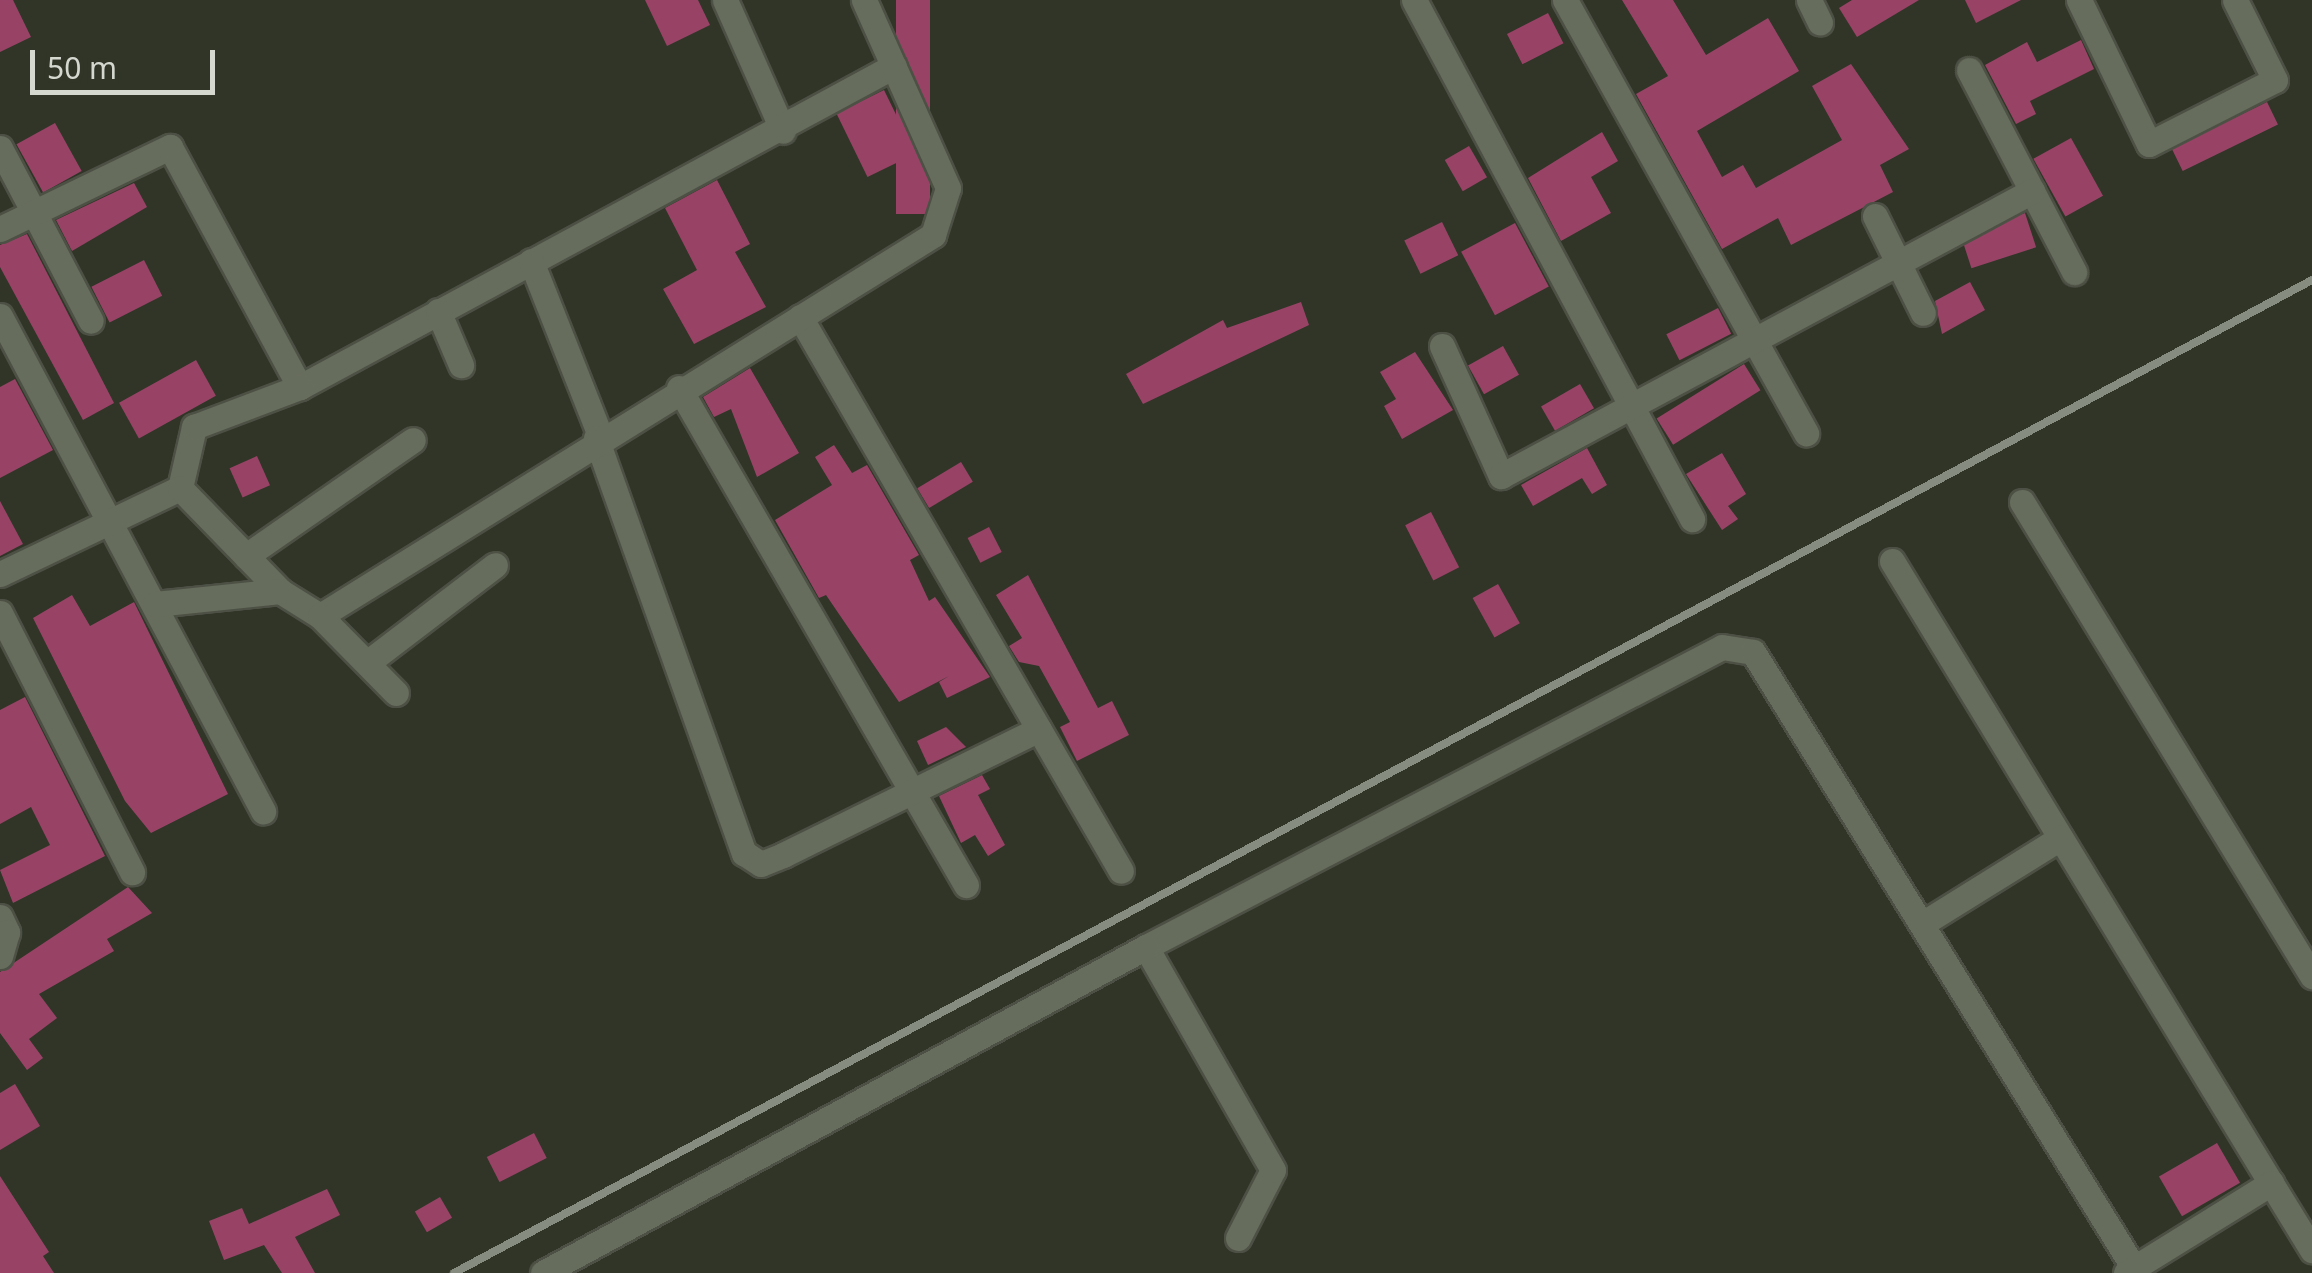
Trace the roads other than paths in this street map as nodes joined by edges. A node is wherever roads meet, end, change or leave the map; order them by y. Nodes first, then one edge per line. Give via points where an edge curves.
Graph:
1 (726, 0) edge
2 (864, 0) edge
3 (1414, 0) edge
4 (1566, 0) edge
5 (2079, 0) edge
6 (2235, 0) edge
7 (894, 66) junction
8 (1968, 70) dead end
9 (783, 132) junction
10 (0, 148) edge
11 (2032, 191) junction
12 (34, 214) junction
13 (1875, 216) dead end
14 (0, 229) edge
15 (532, 261) junction
16 (1898, 262) junction
17 (2074, 272) dead end
18 (438, 312) junction
19 (1924, 313) dead end
20 (0, 316) edge
21 (800, 317) junction
22 (90, 321) dead end
23 (1758, 335) junction
24 (1442, 346) dead end
25 (461, 365) dead end
26 (300, 386) junction
27 (679, 388) junction
28 (1636, 400) junction
29 (1806, 433) dead end
30 (598, 436) junction
31 (413, 440) dead end
32 (180, 488) junction
33 (2022, 502) dead end
34 (109, 516) junction
35 (1692, 518) dead end
36 (246, 556) junction
37 (1892, 562) dead end
38 (495, 565) dead end
39 (0, 574) edge
40 (280, 592) junction
41 (156, 604) junction
42 (0, 613) edge
43 (320, 616) junction
44 (366, 663) junction
45 (396, 693) dead end
46 (1039, 729) junction
47 (915, 798) junction
48 (262, 812) dead end
49 (2060, 838) junction
50 (1121, 870) dead end
51 (132, 872) dead end
52 (966, 885) dead end
53 (0, 917) edge
54 (1922, 924) junction
55 (1146, 947) junction
56 (0, 956) edge
57 (2312, 976) edge
58 (2271, 1182) junction
59 (1238, 1238) dead end
60 (2312, 1250) edge
61 (2132, 1271) edge
62 (543, 1273) edge

1 - 9 street
2 - 7 street
3 - 28 street
4 - 23 street
5 - 6 street via 2149,144 2275,80
7 - 9 street
7 - 21 street via 948,188 933,235
8 - 11 street
9 - 15 street
10 - 12 street
11 - 16 street
11 - 17 street
12 - 14 street
12 - 22 street
12 - 26 street via 170,147
13 - 16 street
15 - 18 street
15 - 30 street
16 - 19 street
16 - 23 street
18 - 25 street
18 - 26 street
20 - 34 street
21 - 27 street
21 - 46 street
23 - 28 street
23 - 29 street
24 - 28 street via 1502,476
26 - 32 street via 194,428
27 - 30 street
27 - 47 street
28 - 35 street
30 - 43 street
30 - 47 street via 744,853 761,864
31 - 36 street
32 - 34 street
32 - 36 street
33 - 57 street
34 - 39 street
34 - 41 street
36 - 40 street
37 - 49 street
38 - 44 street
40 - 41 street
40 - 43 street
41 - 48 street
42 - 51 street
43 - 44 street
44 - 45 street
46 - 47 street
46 - 50 street
47 - 52 street
49 - 54 street
49 - 58 street
53 - 56 street via 8,932
54 - 55 street via 1753,652 1722,647
54 - 61 street
55 - 59 street via 1274,1170
55 - 62 street
58 - 60 street
58 - 61 street

